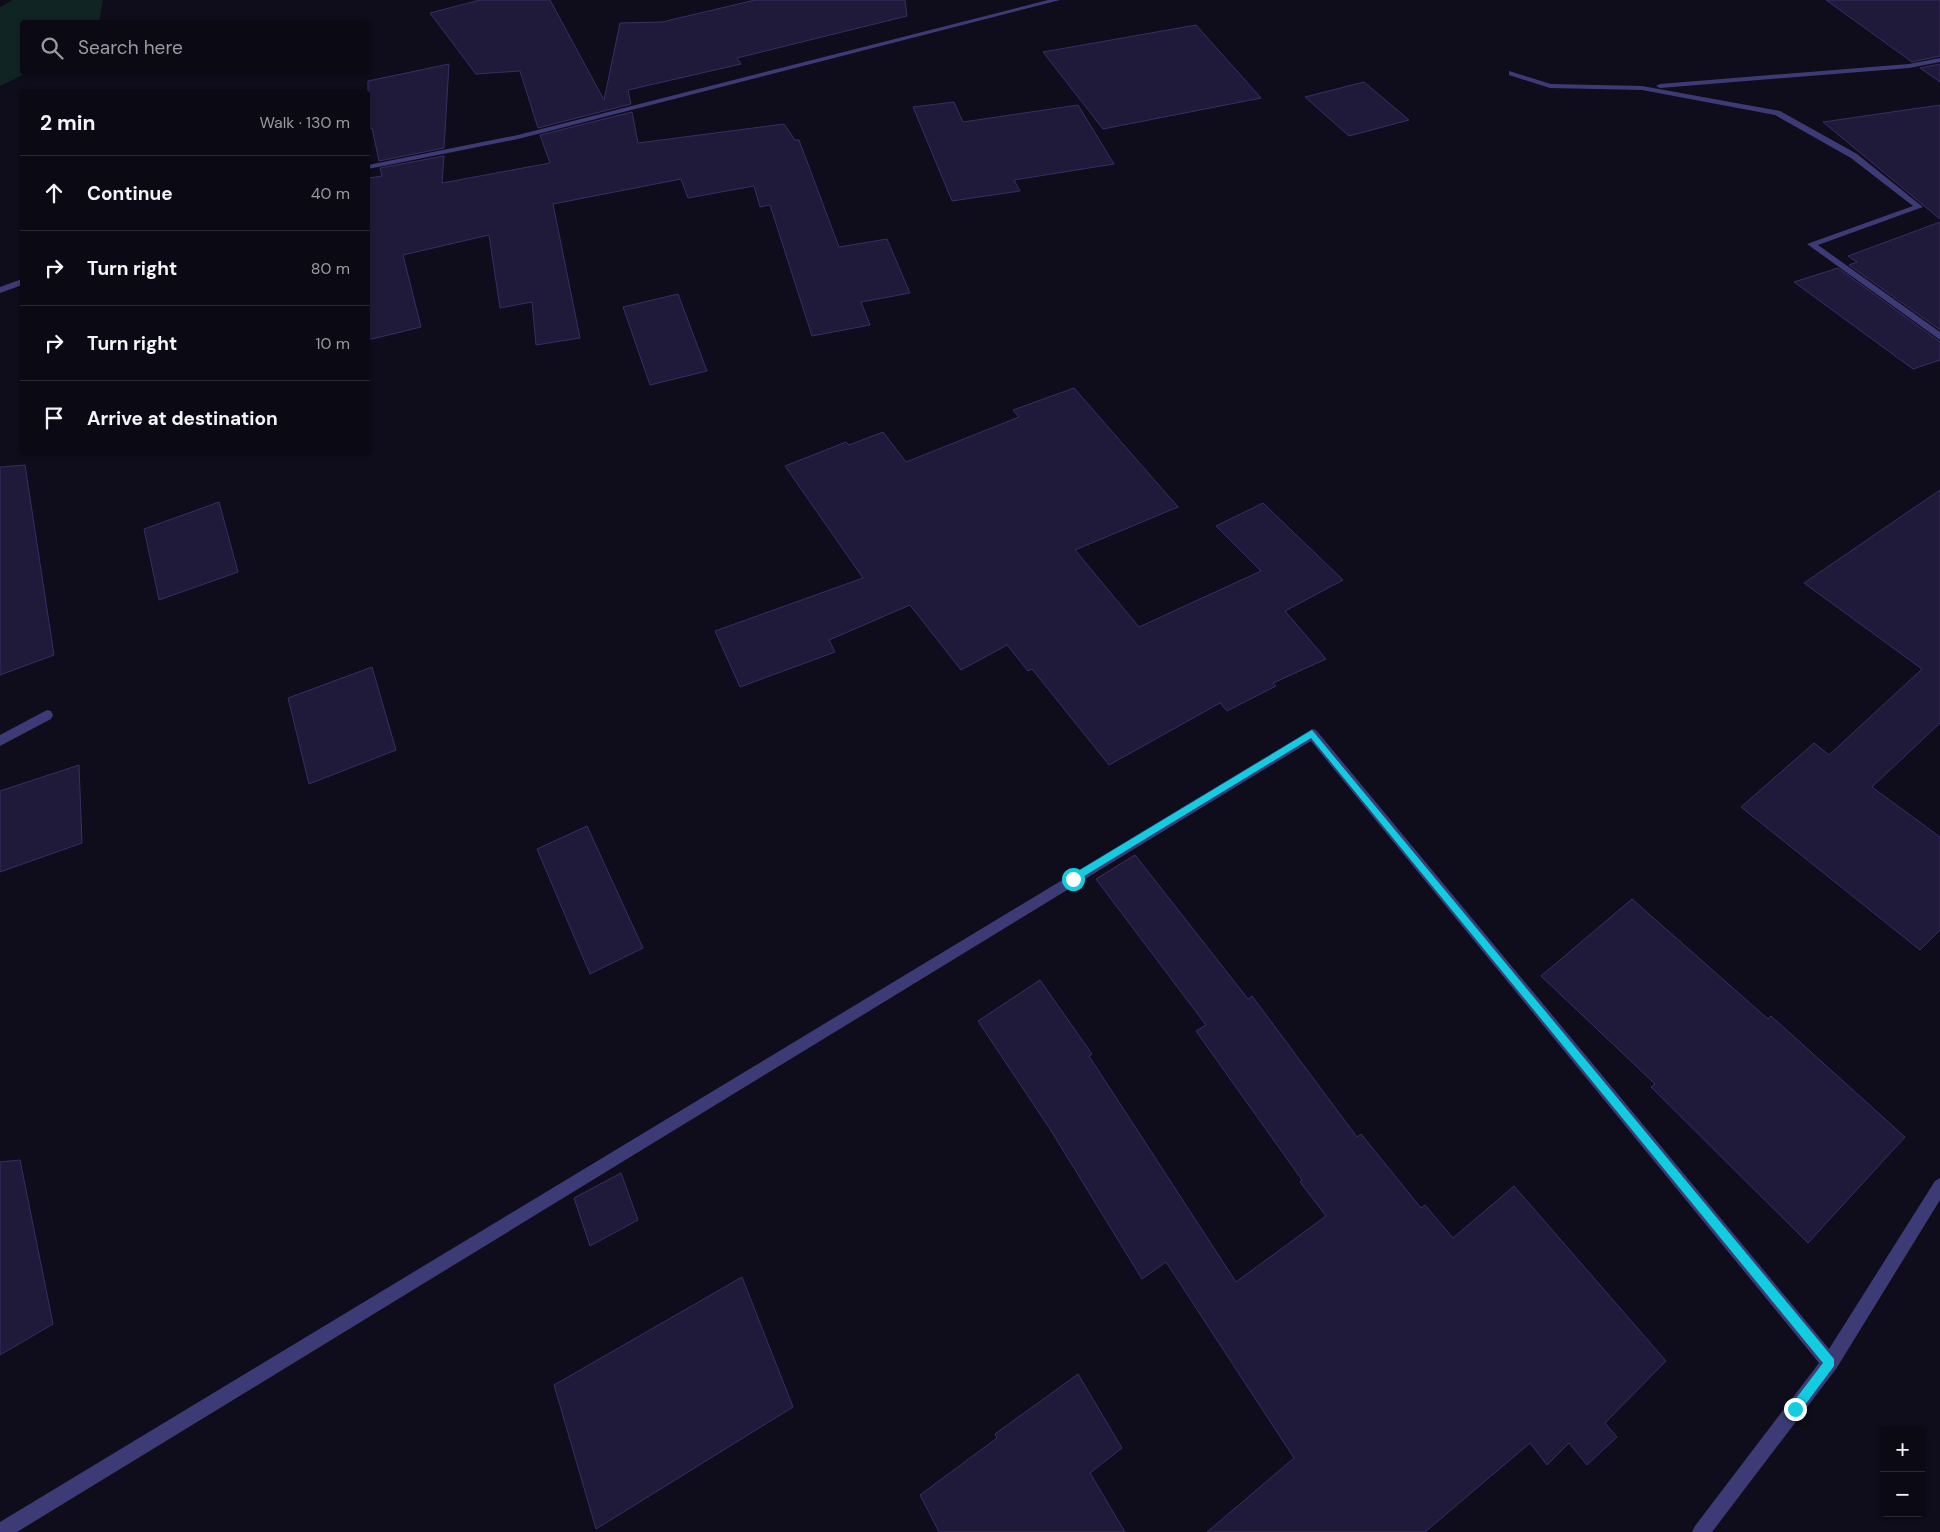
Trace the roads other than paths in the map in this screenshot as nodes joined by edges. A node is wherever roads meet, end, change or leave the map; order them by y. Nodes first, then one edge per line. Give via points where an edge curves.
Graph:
1 (1056, 0) edge
2 (1940, 60) edge
3 (1512, 73) dead end
4 (1642, 88) junction
5 (370, 168) edge
6 (20, 283) edge
7 (0, 290) edge
8 (1940, 337) edge
9 (48, 715) dead end
10 (0, 741) edge
11 (1940, 1186) edge
12 (1830, 1363) junction
13 (0, 1532) edge
14 (1701, 1532) edge

1 - 5 street via 518,137
2 - 4 street via 1909,66
3 - 4 street via 1550,86
4 - 8 street via 1777,113 1854,156 1919,207 1810,244
6 - 7 street
9 - 10 street
11 - 12 street
12 - 13 street via 1312,734
12 - 14 street

